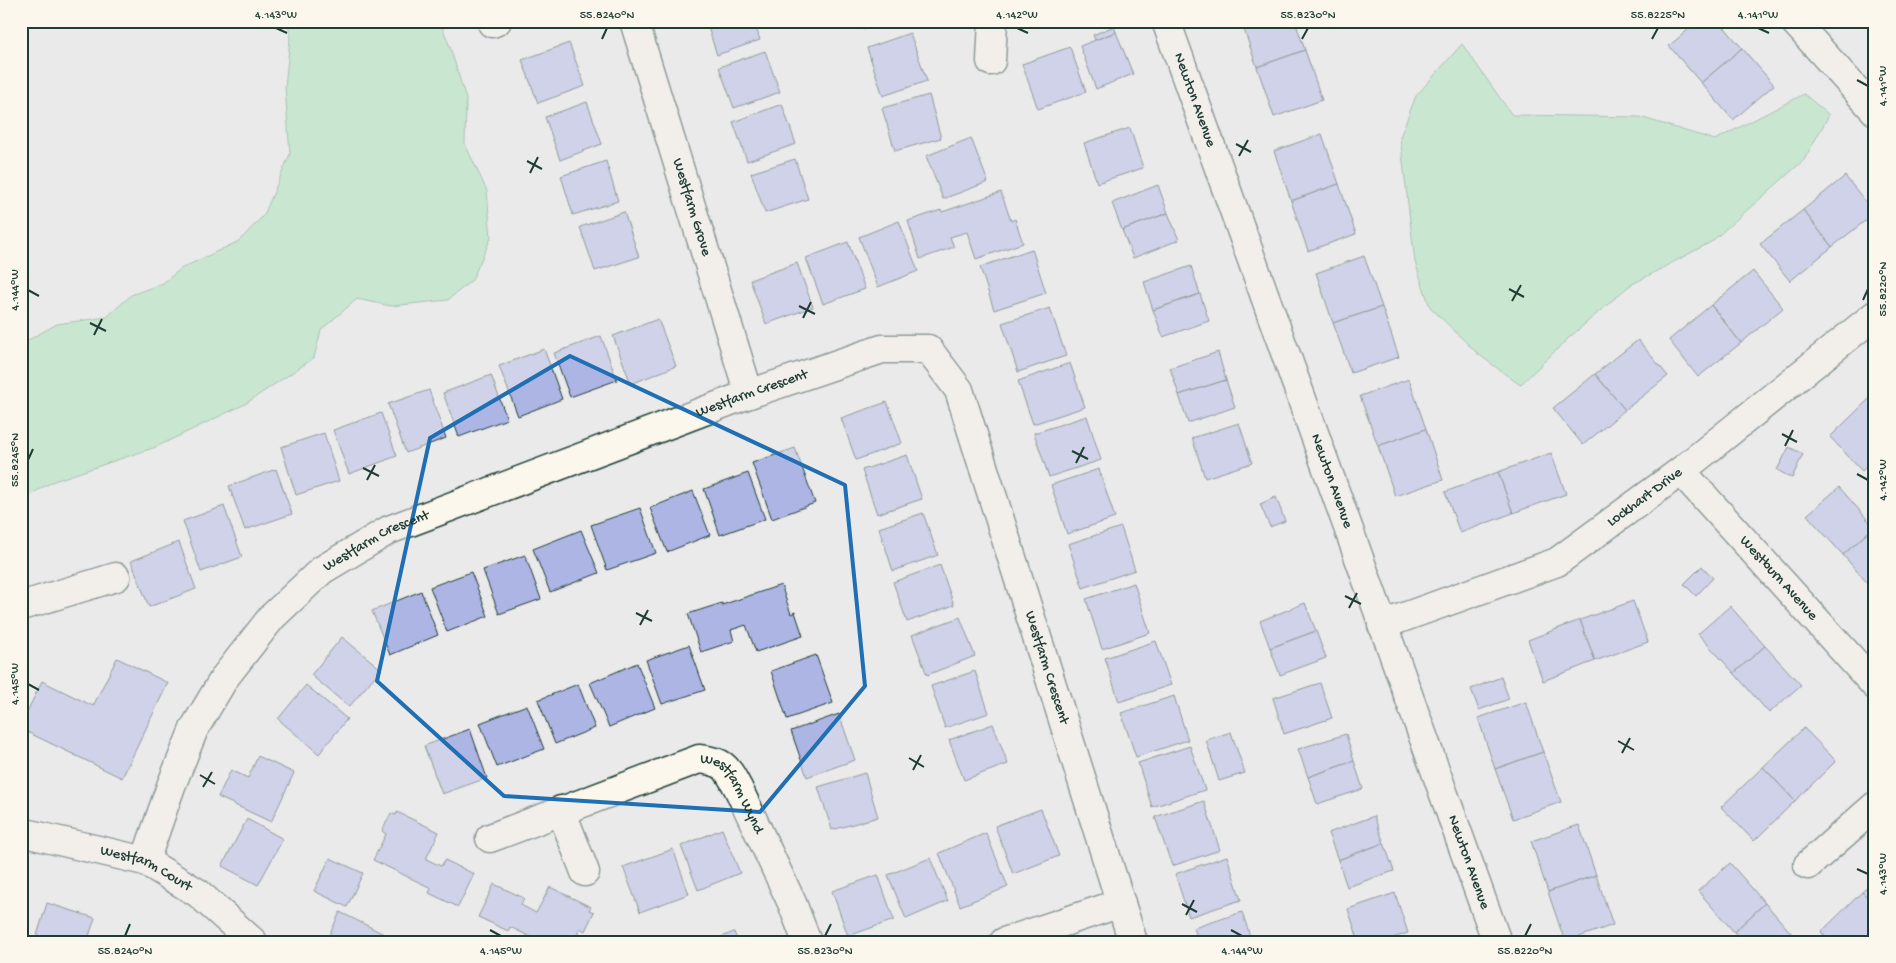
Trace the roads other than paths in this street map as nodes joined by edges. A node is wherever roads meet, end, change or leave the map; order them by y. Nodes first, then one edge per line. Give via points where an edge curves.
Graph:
1 (634, 21) edge
2 (993, 21) edge
3 (1166, 21) edge
4 (1794, 21) edge
5 (991, 61) dead end
6 (1875, 111) edge
7 (1875, 315) edge
8 (749, 394) junction
9 (1681, 471) junction
10 (116, 577) dead end
11 (21, 606) edge
12 (1382, 625) junction
13 (1875, 685) edge
14 (1875, 806) edge
15 (562, 810) junction
16 (22, 830) edge
17 (490, 838) dead end
18 (145, 861) junction
19 (1808, 865) dead end
20 (585, 872) dead end
21 (1121, 903) junction
22 (253, 942) edge
23 (807, 942) edge
24 (1004, 942) edge
25 (1133, 942) edge
26 (1497, 942) edge

1 - 8 street, Westfarm Grove
2 - 5 street
3 - 12 street, Newton Avenue
4 - 6 street
7 - 9 street, Lockhart Drive
8 - 18 street, Westfarm Crescent via 389,530 322,570 272,617 225,677 194,729 170,786
8 - 21 street, Westfarm Crescent via 882,349 928,349 959,390
9 - 12 street, Lockhart Drive via 1557,562
9 - 13 street, Westburn Avenue
10 - 11 street
12 - 26 street, Newton Avenue
14 - 19 street
15 - 17 street, Westfarm Wynd
15 - 20 street
15 - 23 street, Westfarm Wynd via 699,759 717,761 729,772 738,788
16 - 18 street, Westfarm Court
18 - 22 street, Westfarm Court via 198,893
21 - 24 street
21 - 25 street, Westfarm Crescent

